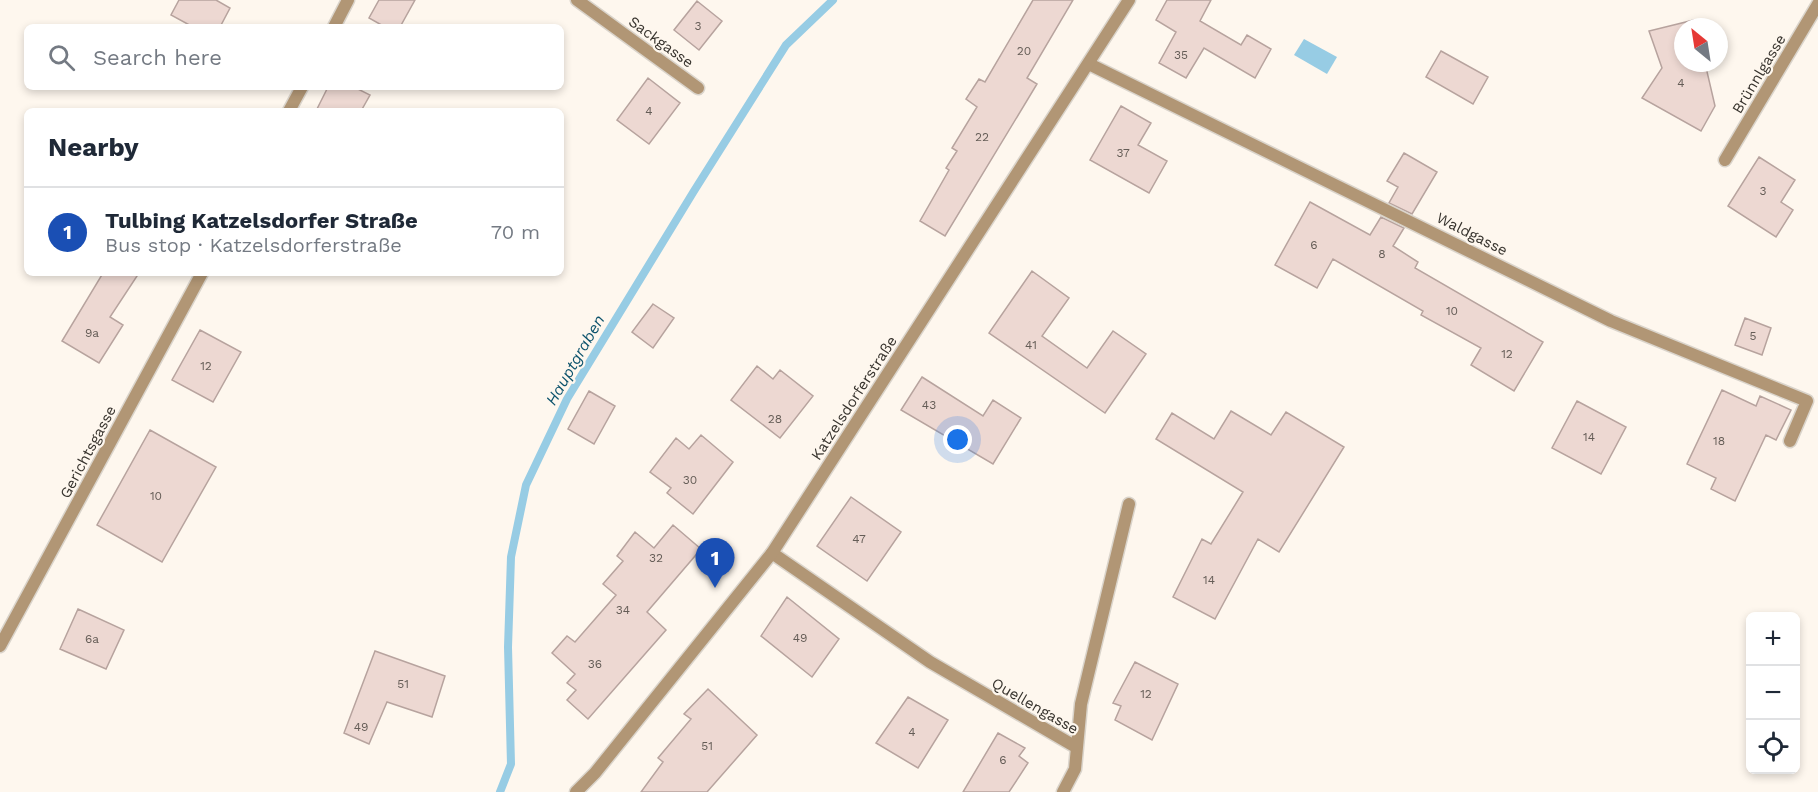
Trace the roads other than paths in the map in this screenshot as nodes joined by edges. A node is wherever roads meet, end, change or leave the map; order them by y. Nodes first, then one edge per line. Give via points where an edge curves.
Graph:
1 (348, 0) edge
2 (577, 0) edge
3 (1129, 0) edge
4 (1818, 4) edge
5 (336, 24) edge
6 (1089, 64) junction
7 (698, 87) dead end
8 (300, 90) edge
9 (291, 108) edge
10 (1725, 160) dead end
11 (200, 276) edge
12 (1790, 441) dead end
13 (1129, 504) dead end
14 (772, 552) junction
15 (0, 646) edge
16 (1076, 747) junction
17 (576, 792) edge
18 (1063, 792) edge

1 - 5 street
2 - 7 street, Sackgasse
3 - 6 street, Katzelsdorferstraße
4 - 10 street, Brünnlgasse
6 - 12 street, Waldgasse via 1611,321 1807,401
6 - 14 street, Katzelsdorferstraße
8 - 9 street
11 - 15 street, Gerichtsgasse
13 - 16 street, Quellengasse via 1081,704
14 - 16 street, Quellengasse via 930,662
14 - 17 street, Katzelsdorferstraße
16 - 18 street via 1076,770

